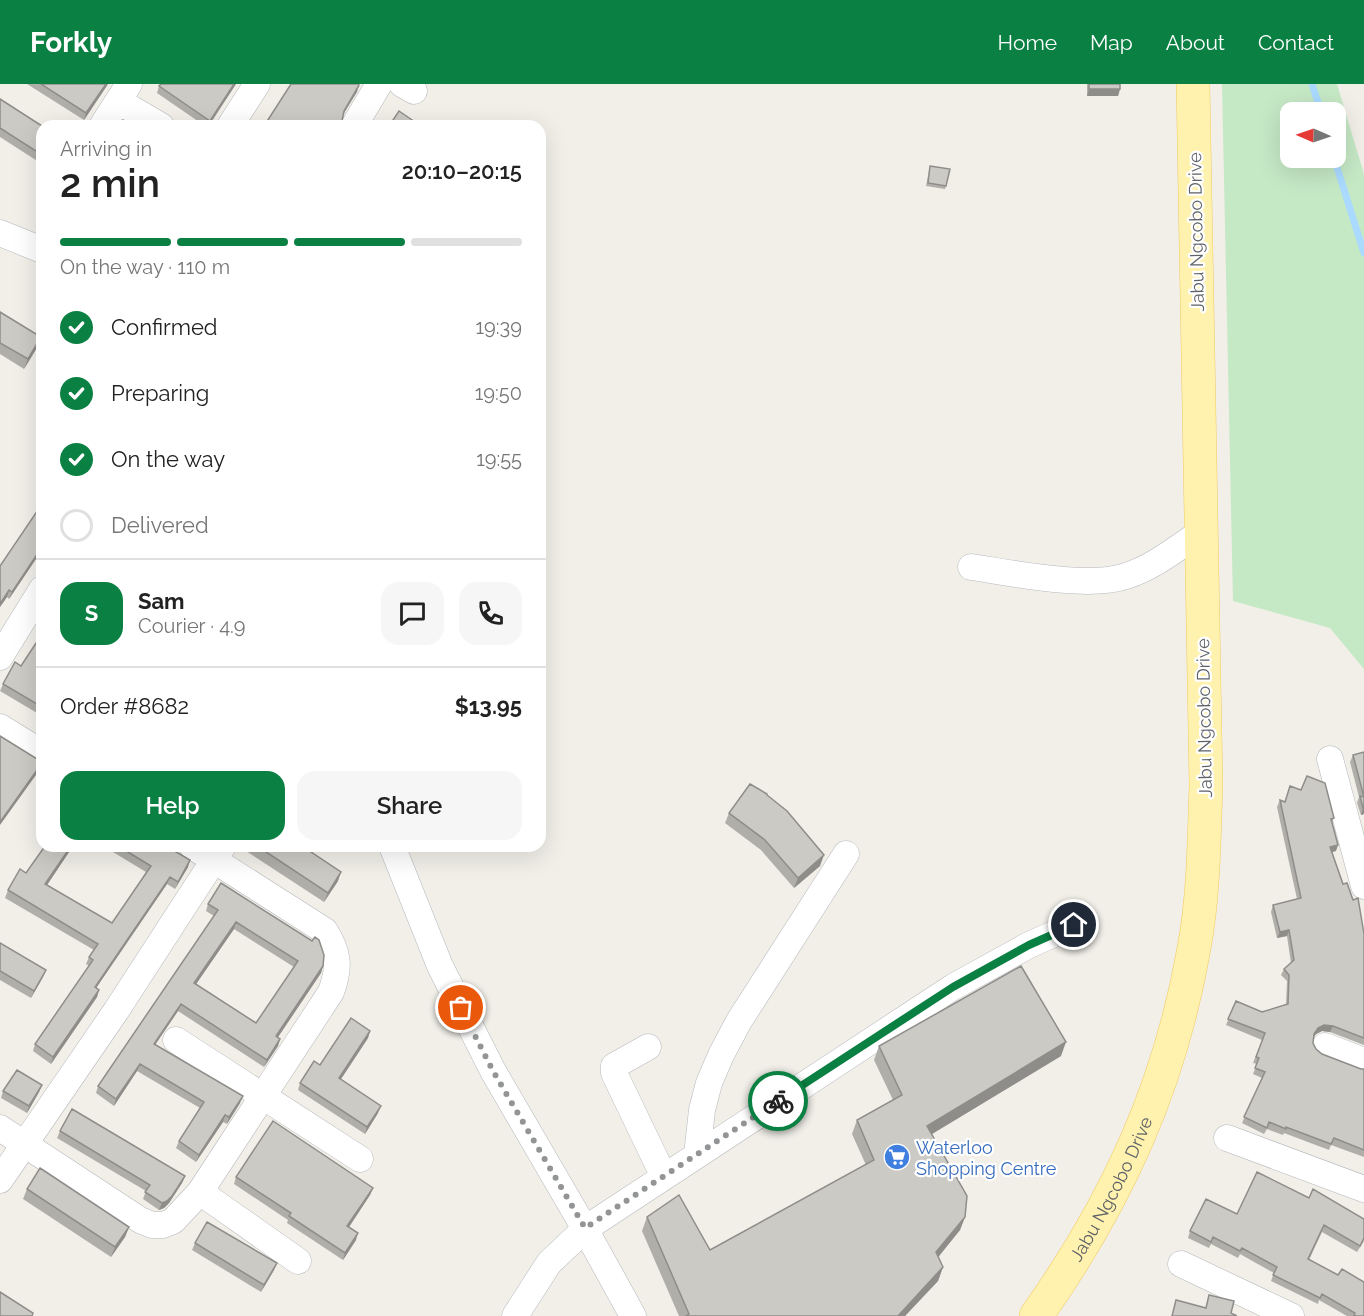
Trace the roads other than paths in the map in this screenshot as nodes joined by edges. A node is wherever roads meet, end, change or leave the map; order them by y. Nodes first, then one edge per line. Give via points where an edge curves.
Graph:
1 (256, 84) edge
2 (379, 84) edge
3 (1193, 84) edge
4 (123, 92) edge
5 (106, 120) edge
6 (154, 120) edge
7 (234, 120) edge
8 (358, 120) edge
9 (0, 233) edge
10 (36, 248) edge
11 (1201, 532) junction
12 (971, 567) dead end
13 (36, 599) edge
14 (0, 657) edge
15 (0, 727) edge
16 (36, 749) edge
17 (1330, 759) dead end
18 (394, 852) edge
19 (219, 853) edge
20 (846, 854) dead end
21 (1364, 886) edge
22 (1074, 925) dead end
23 (176, 1040) dead end
24 (1325, 1046) dead end
25 (648, 1047) dead end
26 (1364, 1061) edge
27 (262, 1097) junction
28 (0, 1128) edge
29 (1227, 1138) dead end
30 (25, 1144) junction
31 (697, 1155) junction
32 (360, 1159) dead end
33 (663, 1177) junction
34 (0, 1180) edge
35 (1364, 1189) edge
36 (200, 1192) junction
37 (585, 1228) junction
38 (298, 1262) dead end
39 (1181, 1264) dead end
40 (515, 1316) edge
41 (633, 1316) edge
42 (1036, 1316) edge
43 (1291, 1316) edge

1 - 7 street
2 - 8 street
3 - 11 main road, Jabu Ngcobo Drive
4 - 5 street
4 - 6 street
9 - 10 street
11 - 12 street via 1149,567 1110,580 1084,581
11 - 42 main road, Jabu Ngcobo Drive via 1206,785 1195,947 1163,1074 1130,1155 1100,1218
13 - 14 street
15 - 16 street
17 - 21 street
18 - 37 street via 440,966 493,1071
19 - 27 street via 325,931 337,960 331,992
19 - 30 street
20 - 31 street via 738,1021 721,1054 702,1110
22 - 31 street via 1020,949 953,987
23 - 27 street
24 - 26 street
25 - 33 street via 614,1066 614,1073
27 - 32 street
27 - 36 street
28 - 30 street
29 - 35 street
30 - 34 street
30 - 36 street via 152,1225 173,1221
31 - 33 street
33 - 37 street
36 - 38 street
37 - 40 street via 549,1263
37 - 41 street
39 - 43 street

